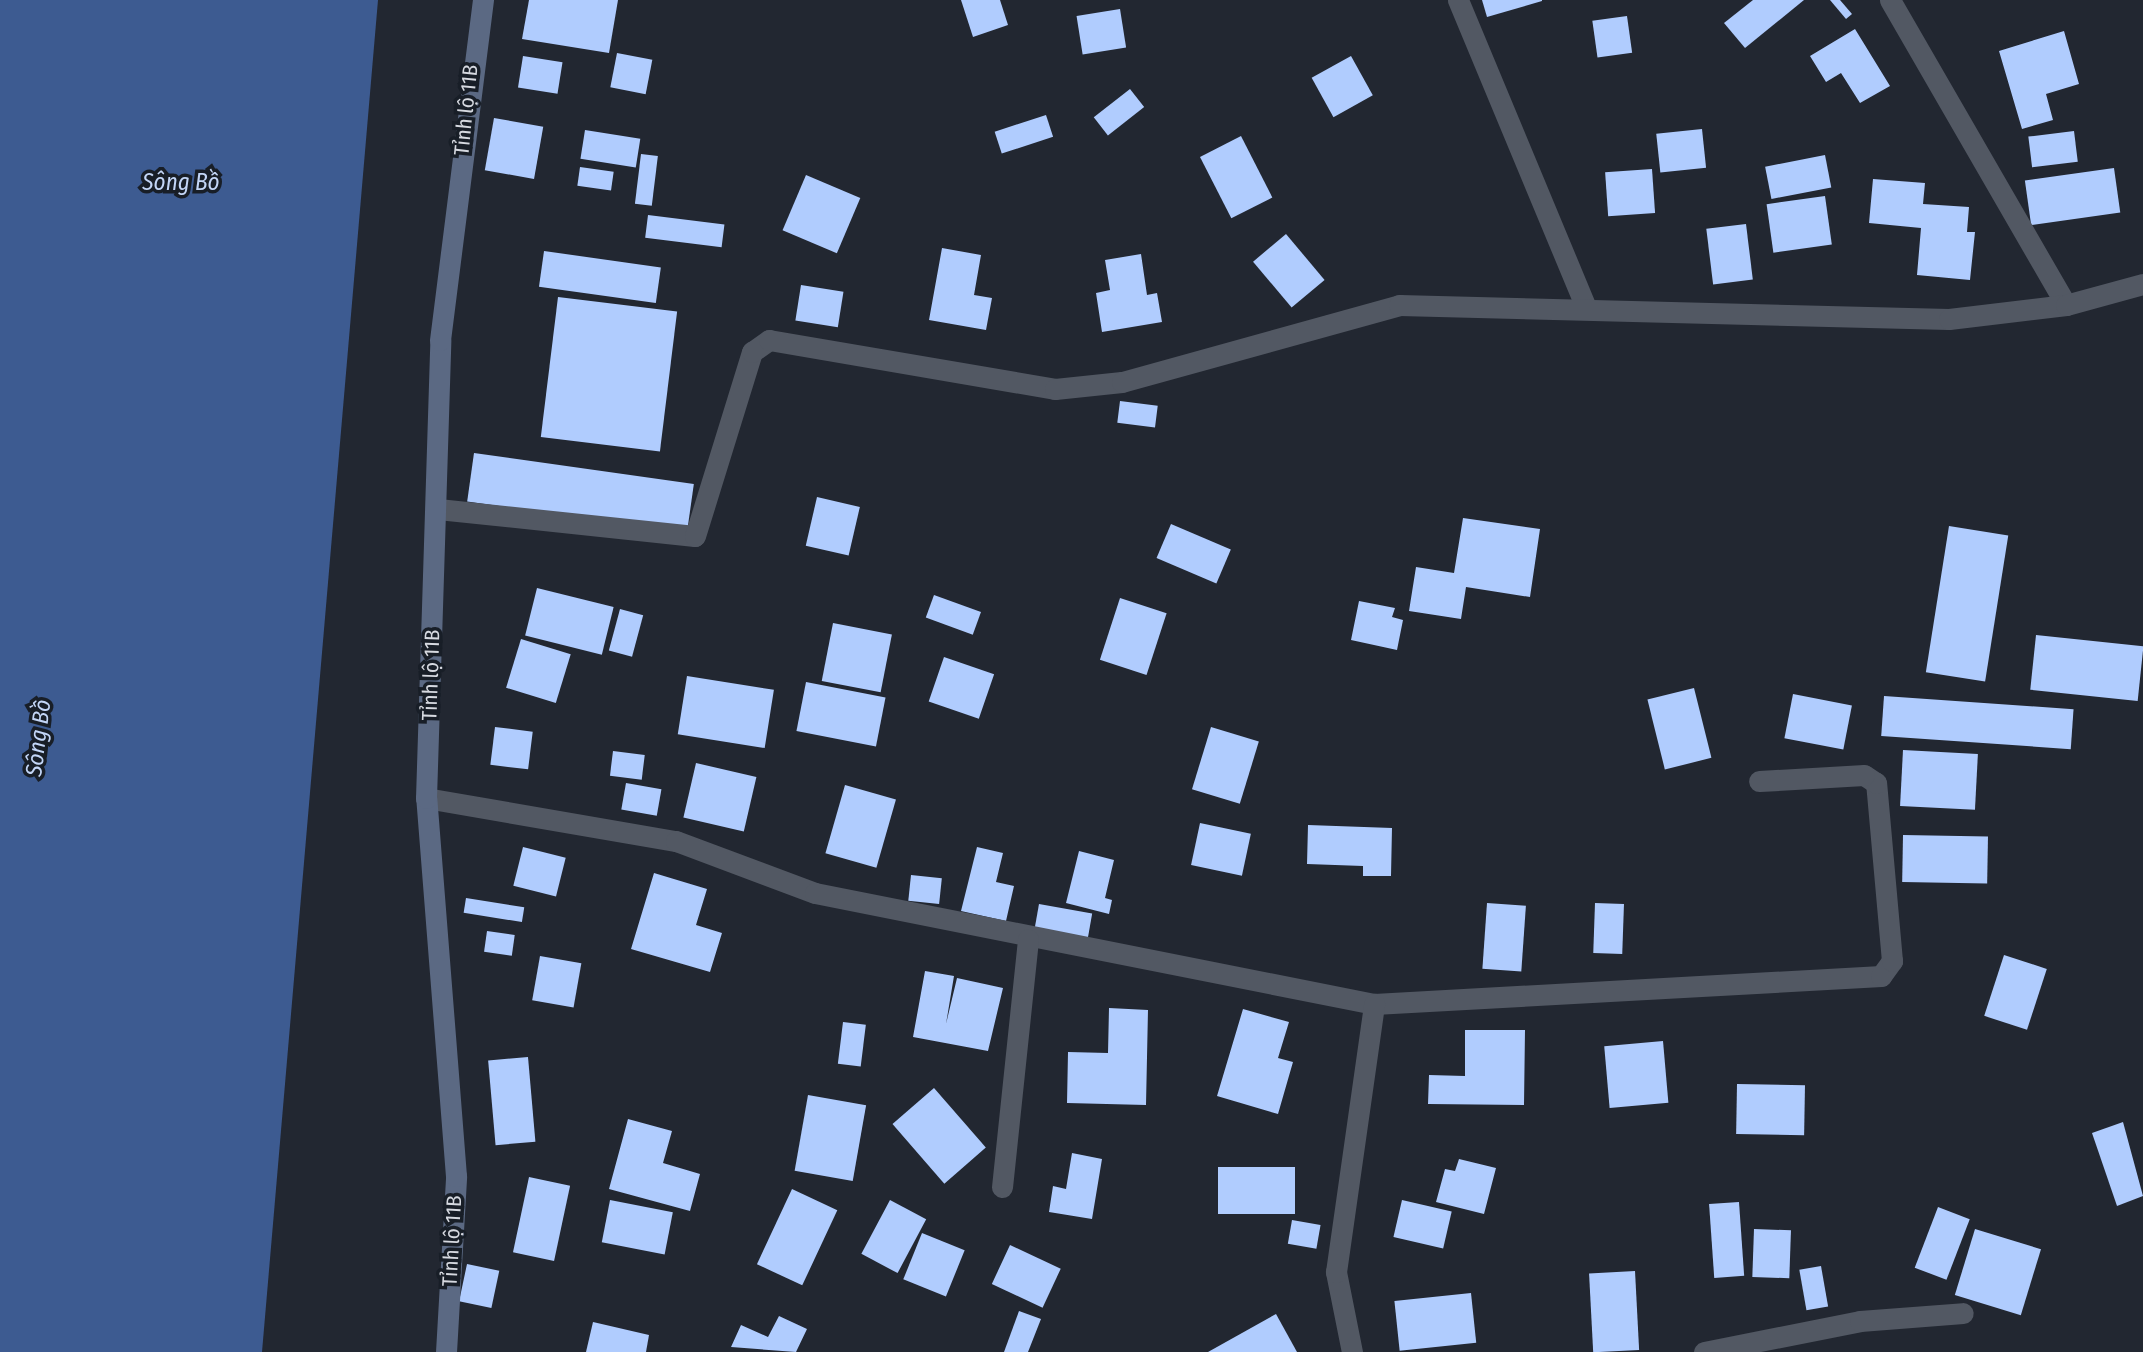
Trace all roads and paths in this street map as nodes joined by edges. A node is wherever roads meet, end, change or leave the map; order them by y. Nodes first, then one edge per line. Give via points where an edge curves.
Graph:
1 (483, 0) edge
2 (1458, 0) edge
3 (1891, 0) edge
4 (2143, 284) edge
5 (2066, 305) junction
6 (1586, 307) junction
7 (438, 509) junction
8 (1759, 781) dead end
9 (426, 798) junction
10 (1028, 939) junction
11 (1374, 1004) junction
12 (1002, 1188) dead end
13 (1963, 1313) dead end
14 (446, 1352) edge
15 (1352, 1352) edge
16 (1704, 1352) edge

1 - 7 main road, Tỉnh lộ 11B via 440,340
2 - 6 street
3 - 5 street
4 - 5 street
5 - 6 street via 1949,319
6 - 7 street via 1399,305 1122,382 1055,389 769,340 752,352 695,536
7 - 9 main road, Tỉnh lộ 11B
8 - 11 street via 1864,775 1876,783 1892,961 1881,976
9 - 10 street via 676,841 814,893
9 - 14 main road, Tỉnh lộ 11B via 456,1176
10 - 11 street
10 - 12 street
11 - 15 street via 1336,1272
13 - 16 street via 1860,1321

